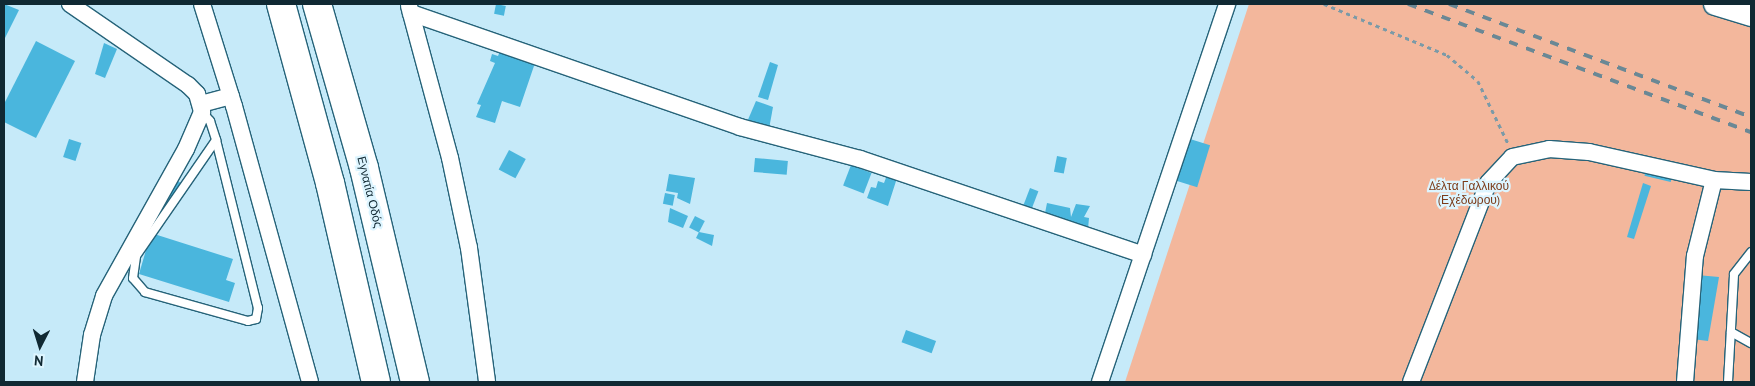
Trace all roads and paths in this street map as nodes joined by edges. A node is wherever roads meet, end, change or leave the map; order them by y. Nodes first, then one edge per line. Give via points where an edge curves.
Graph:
1 (70, 4) edge
2 (202, 4) edge
3 (281, 4) edge
4 (317, 4) edge
5 (1227, 4) edge
6 (1324, 4) edge
7 (1715, 4) edge
8 (409, 8) edge
9 (1751, 16) edge
10 (231, 96) junction
11 (201, 108) junction
12 (216, 140) junction
13 (1512, 157) junction
14 (1714, 180) junction
15 (1751, 182) edge
16 (1751, 252) edge
17 (1143, 255) junction
18 (1731, 332) junction
19 (1751, 343) edge
20 (85, 382) edge
21 (310, 382) edge
22 (376, 382) edge
23 (415, 382) edge
24 (488, 382) edge
25 (1100, 382) edge
26 (1411, 382) edge
27 (1685, 382) edge
28 (1728, 382) edge

1 - 11 street via 188,85
2 - 10 street
3 - 22 highway via 330,183
4 - 23 highway, Εγνατία Οδός via 364,168
5 - 17 street
6 - 13 path via 1447,55 1478,81 1503,126
7 - 9 street
8 - 17 street via 740,127 860,159
8 - 24 street via 469,248
10 - 11 street
10 - 21 street
11 - 12 lane via 210,121
11 - 20 street via 186,149 104,296 92,335
12 - 12 lane via 258,308 256,319 248,321 145,292 133,278 136,256
13 - 14 street via 1549,149 1589,152
13 - 26 street via 1488,183
14 - 15 street
14 - 27 street via 1695,256
16 - 18 lane via 1735,268
17 - 25 street
18 - 19 lane
18 - 28 lane

